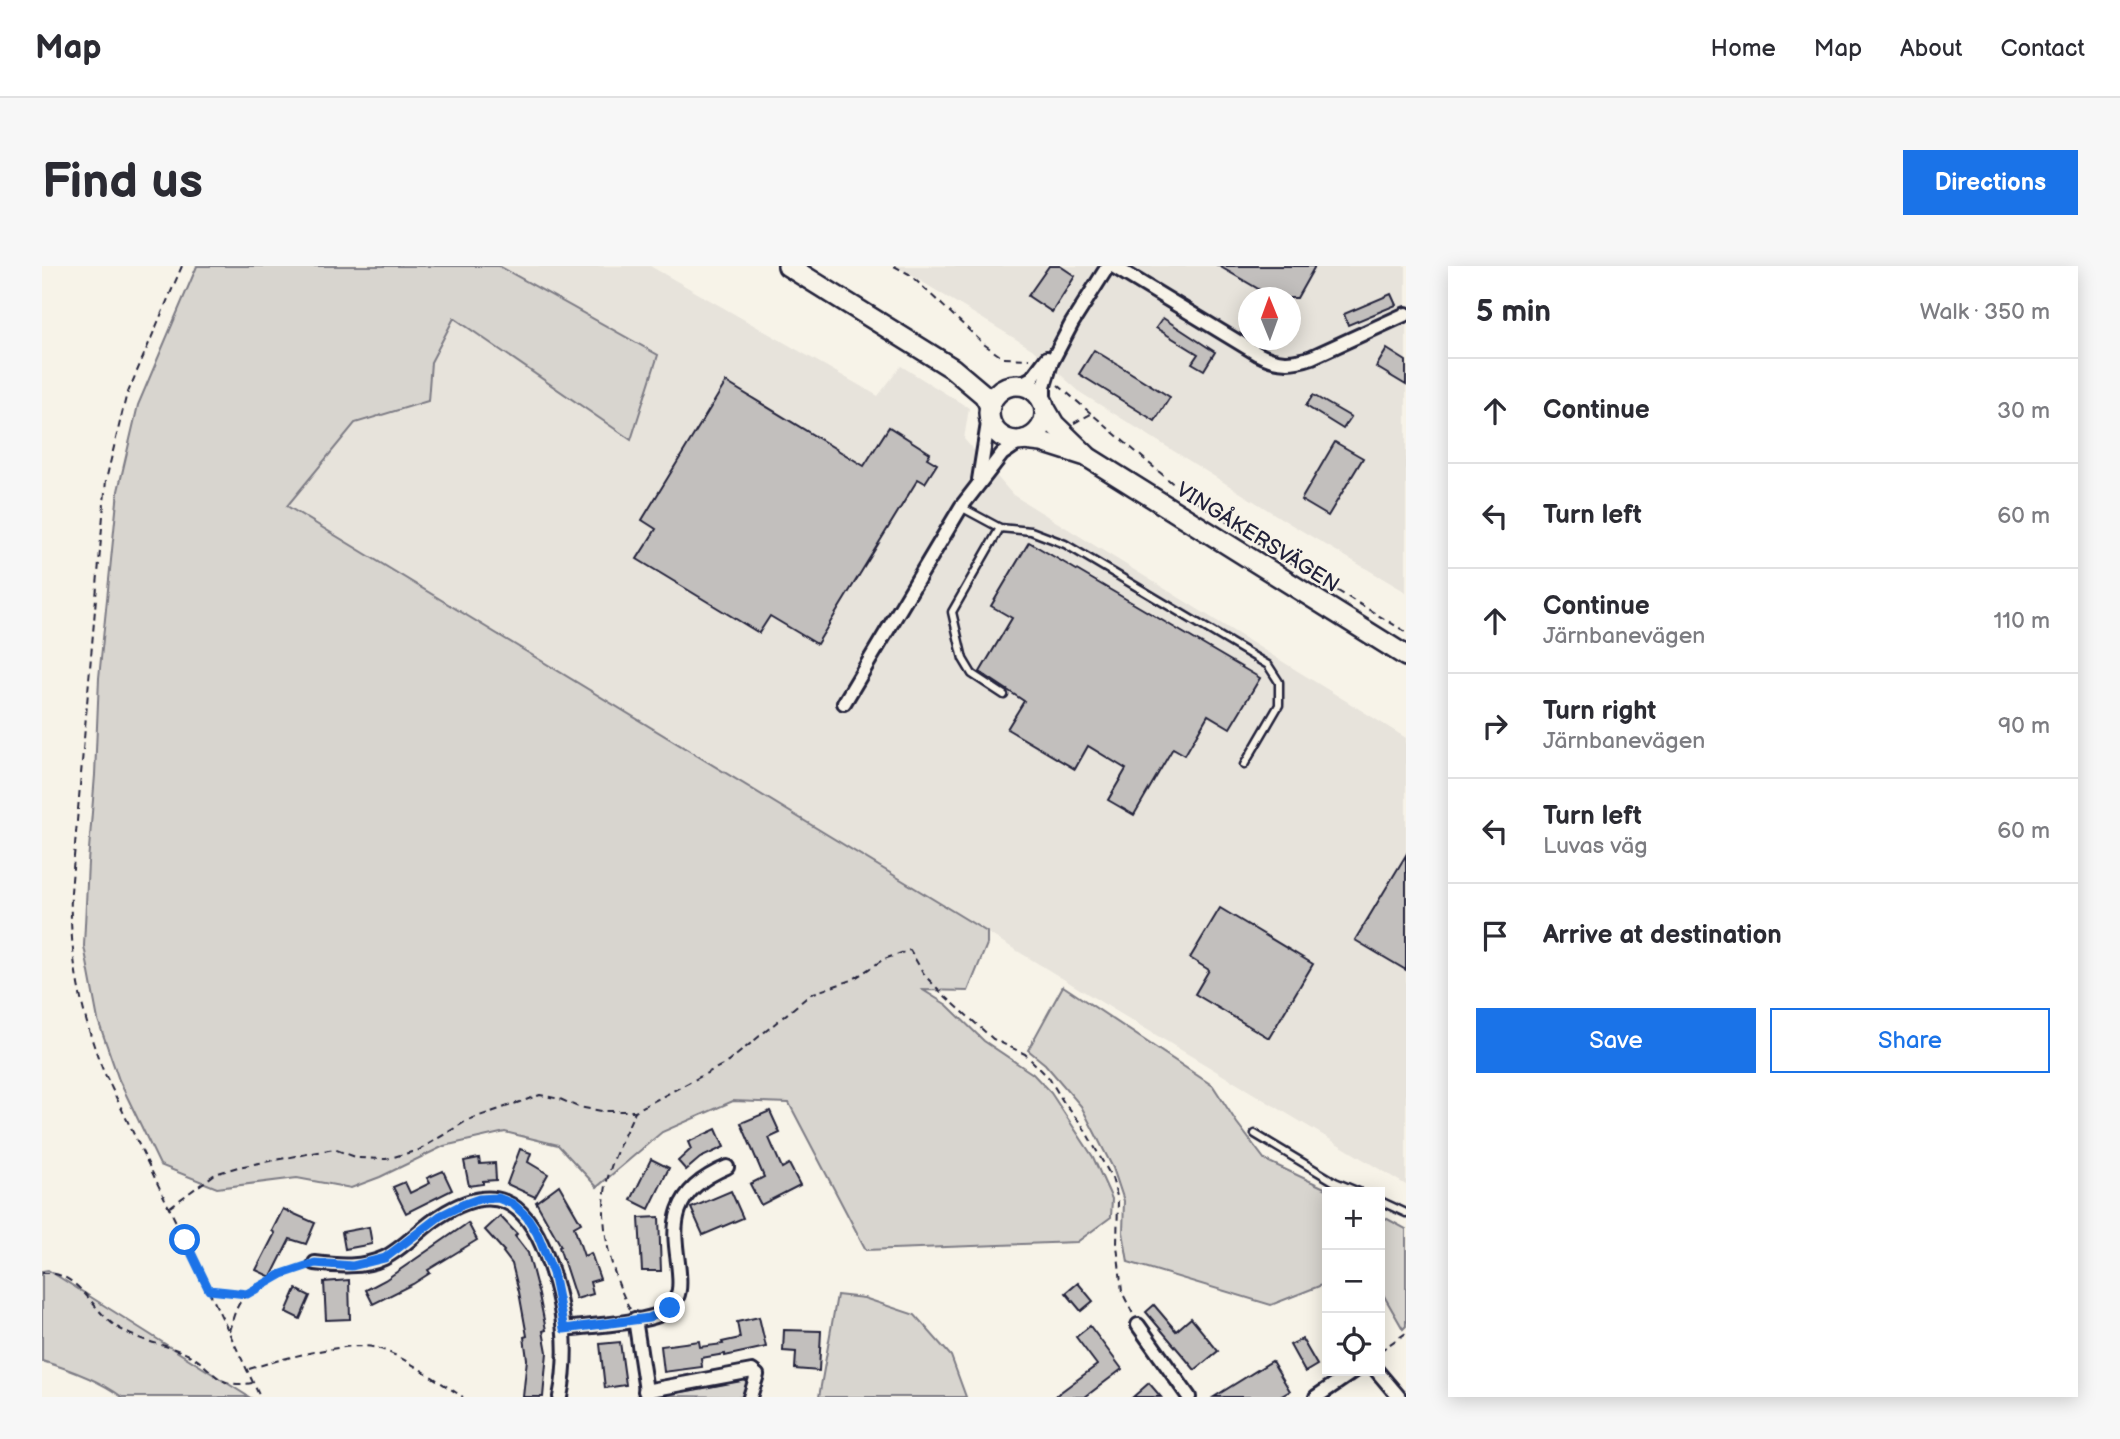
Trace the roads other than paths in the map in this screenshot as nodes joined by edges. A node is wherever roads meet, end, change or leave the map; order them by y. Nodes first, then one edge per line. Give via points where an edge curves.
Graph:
1 (788, 266) edge
2 (1111, 266) edge
3 (1406, 314) edge
4 (1072, 323) junction
5 (952, 368) junction
6 (1016, 385) junction
7 (1045, 408) junction
8 (990, 411) junction
9 (1022, 441) junction
10 (1086, 456) junction
11 (978, 484) junction
12 (961, 507) junction
13 (1000, 528) junction
14 (1406, 656) edge
15 (1004, 695) dead end
16 (844, 703) dead end
17 (1244, 765) dead end
18 (1255, 1134) dead end
19 (727, 1167) dead end
20 (1347, 1187) edge
21 (1385, 1203) edge
22 (1406, 1213) edge
23 (315, 1263) road end
24 (635, 1320) junction
25 (1138, 1325) road end
26 (564, 1329) junction
27 (1347, 1376) edge
28 (1381, 1376) edge
29 (646, 1394) edge
30 (561, 1397) edge
31 (750, 1397) edge
32 (1189, 1397) edge
33 (1316, 1397) edge
34 (1399, 1397) edge

1 - 5 main road
2 - 3 street via 1279,363 1312,357
2 - 4 street
4 - 6 street via 1032,378
4 - 7 street via 1046,374
5 - 6 main road
5 - 8 main road via 984,395
6 - 7 main road via 1035,391
6 - 8 main road via 1003,388
7 - 9 main road via 1040,431
7 - 10 main road, VINGÅKERSVÄGEN
8 - 9 main road via 1000,436
8 - 11 street
9 - 10 main road, VINGÅKERSVÄGEN
9 - 11 street via 1002,454
10 - 14 main road, VINGÅKERSVÄGEN
11 - 12 street
12 - 13 lane
12 - 16 street
13 - 15 lane via 951,612 963,659 972,674
13 - 17 lane via 1031,530 1065,544 1268,665 1279,682 1279,705
18 - 20 lane
19 - 24 street via 709,1174 677,1209 677,1297 660,1314
21 - 22 lane
23 - 26 street via 352,1266 385,1258 440,1216 479,1199 498,1198 520,1210 537,1233 553,1273
24 - 26 street
24 - 29 street
25 - 32 street
26 - 30 street
27 - 33 street
28 - 34 street
29 - 31 street via 752,1371 757,1378

